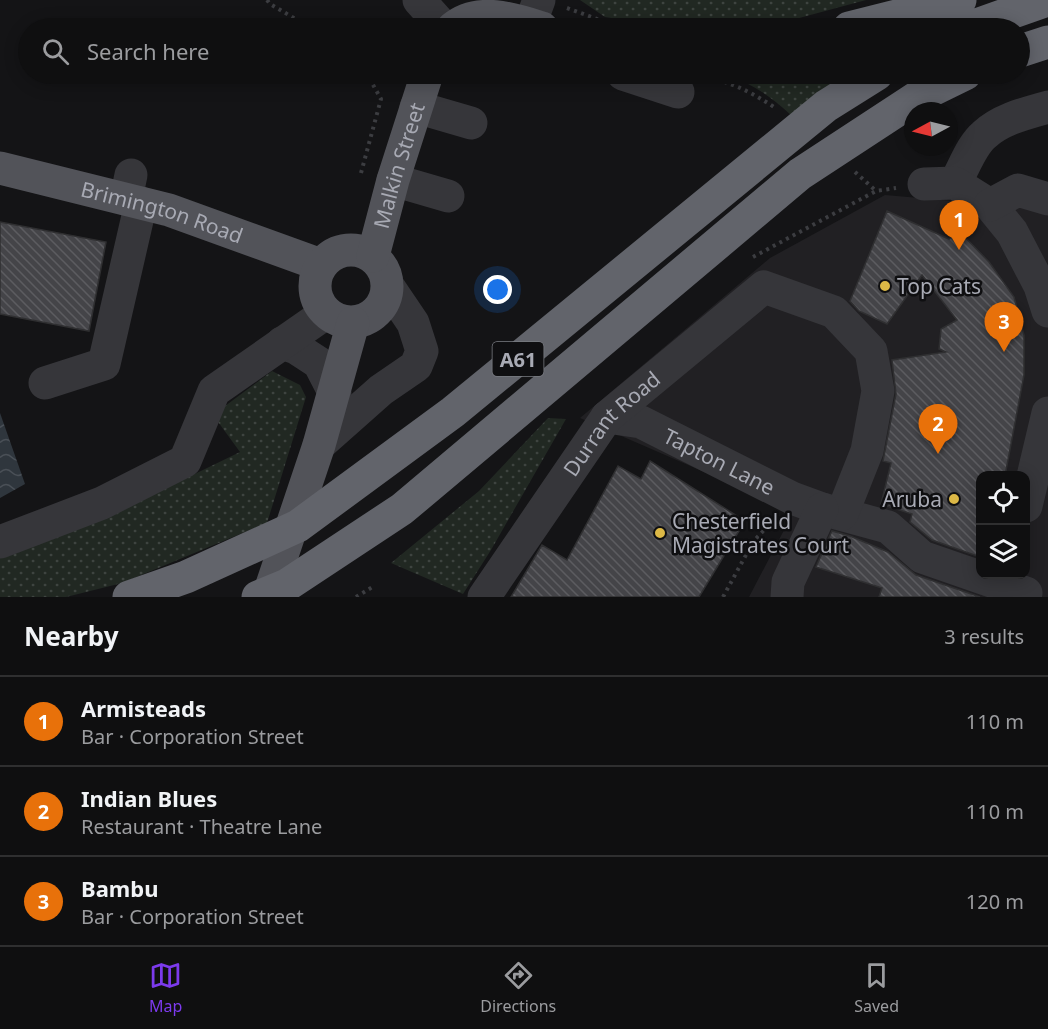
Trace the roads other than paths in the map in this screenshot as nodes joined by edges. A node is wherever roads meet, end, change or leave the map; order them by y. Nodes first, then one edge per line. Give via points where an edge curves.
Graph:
1 (419, 0) edge
2 (960, 0) edge
3 (1047, 0) edge
4 (544, 15) edge
5 (435, 18) edge
6 (476, 18) edge
7 (508, 18) edge
8 (508, 18) edge
9 (889, 18) edge
10 (996, 18) edge
11 (1048, 42) edge
12 (1030, 48) edge
13 (424, 84) edge
14 (654, 84) edge
15 (861, 84) edge
16 (945, 84) edge
17 (678, 92) dead end
18 (416, 107) junction
19 (1048, 107) edge
20 (471, 123) dead end
21 (0, 168) edge
22 (393, 180) junction
23 (133, 192) junction
24 (448, 196) dead end
25 (1048, 198) edge
26 (990, 205) junction
27 (373, 256) junction
28 (321, 265) junction
29 (388, 286) junction
30 (1048, 311) edge
31 (339, 318) junction
32 (282, 343) junction
33 (45, 383) dead end
34 (335, 394) junction
35 (1048, 413) edge
36 (607, 417) junction
37 (319, 445) junction
38 (1030, 489) edge
39 (819, 507) junction
40 (0, 542) edge
41 (1025, 588) edge
42 (129, 597) edge
43 (258, 597) edge
44 (268, 597) edge
45 (484, 597) edge
46 (787, 597) edge

1 - 5 street
2 - 9 highway
3 - 10 highway
4 - 8 main road
6 - 7 main road
11 - 12 highway
13 - 18 main road, Malkin Street
14 - 17 street
15 - 42 highway, A61 via 826,106 453,412 297,526 186,577
16 - 43 highway, A61 via 916,98 800,174 402,509 287,585
18 - 20 street
18 - 22 main road, Malkin Street
19 - 26 street via 1002,123 984,135 940,183
21 - 23 main road, Brimington Road
22 - 24 street
22 - 27 main road, Malkin Street
23 - 28 main road, Brimington Road
23 - 33 street via 104,364
25 - 26 street via 1018,190
26 - 30 street via 1012,232 1040,286
27 - 28 main road via 360,250 345,250
27 - 29 main road via 387,274
28 - 31 main road via 314,290 318,302
29 - 31 main road via 386,300 367,320
29 - 37 street via 413,322 422,351 416,366 381,390
31 - 32 street
31 - 34 main road
32 - 34 street via 319,363
32 - 40 street via 213,391 185,461 102,503
34 - 37 main road
35 - 38 street
36 - 39 street, Tapton Lane via 641,422
36 - 39 street, Durrant Road via 764,287 777,283 834,312 871,351 878,391 867,451
36 - 45 street, Durrant Road
37 - 44 main road
39 - 41 street, Tapton Lane via 888,527 922,557
39 - 46 street via 788,582

